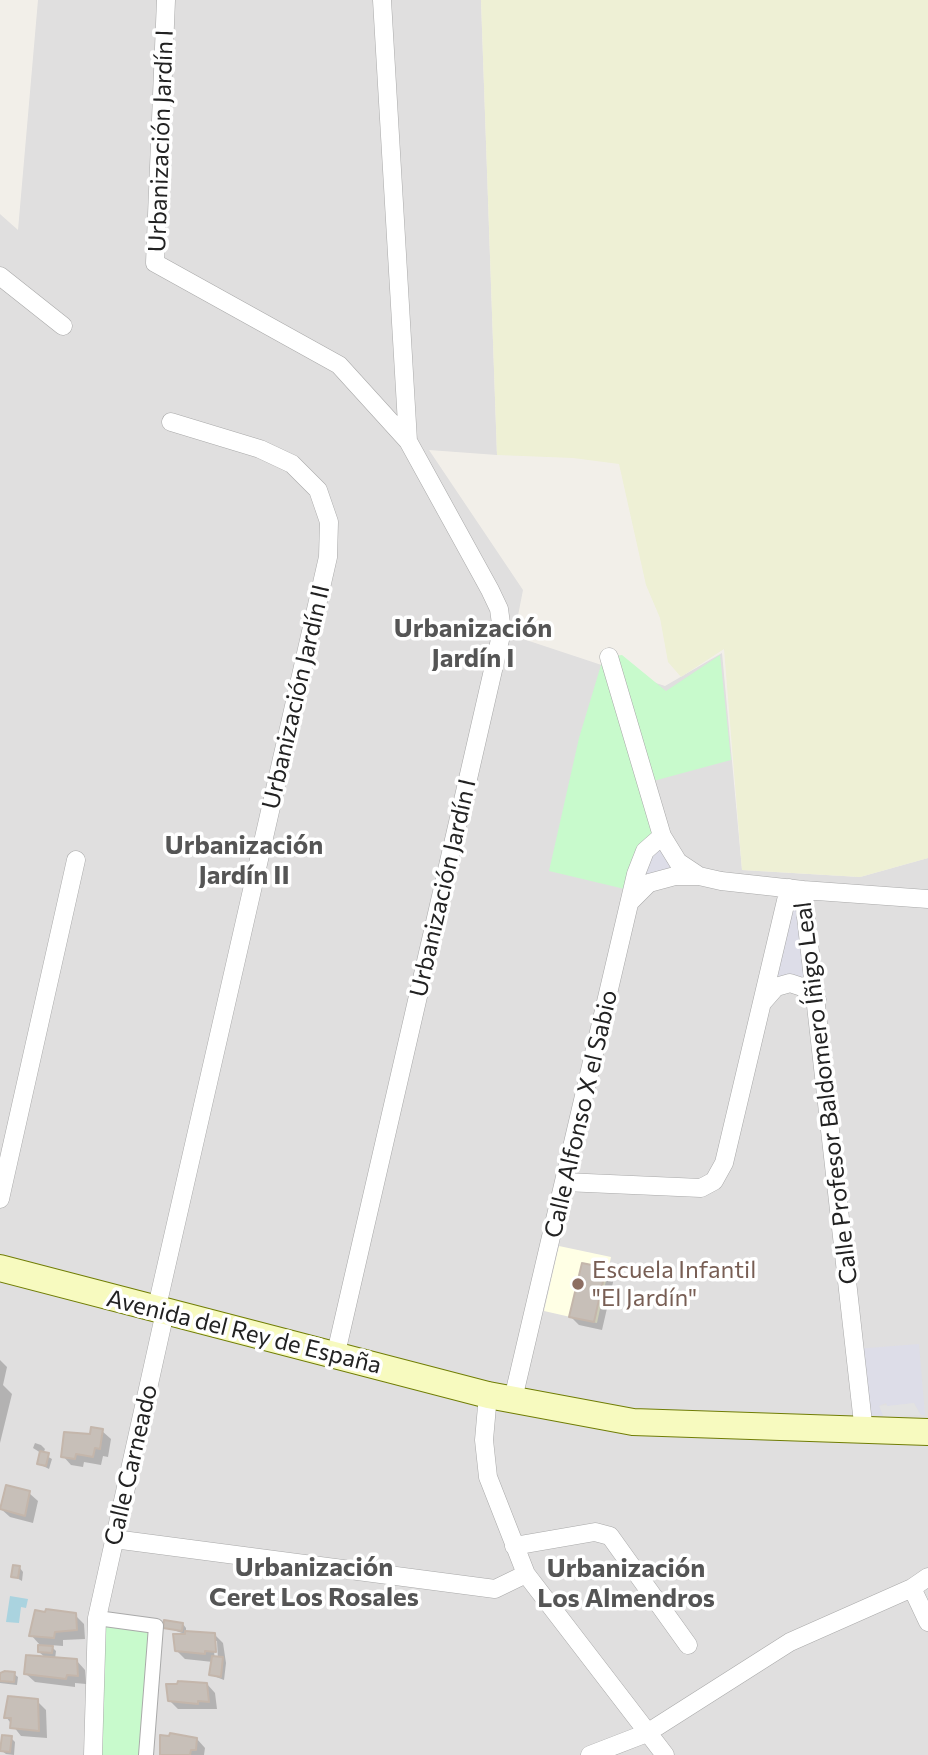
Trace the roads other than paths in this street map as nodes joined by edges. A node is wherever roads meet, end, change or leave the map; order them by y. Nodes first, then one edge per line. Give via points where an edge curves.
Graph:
1 (166, 0) edge
2 (382, 0) edge
3 (0, 276) edge
4 (63, 327) dead end
5 (171, 422) dead end
6 (408, 441) junction
7 (609, 657) dead end
8 (662, 836) junction
9 (76, 860) dead end
10 (699, 876) junction
11 (796, 889) junction
12 (928, 900) edge
13 (631, 901) junction
14 (817, 1000) junction
15 (762, 1003) junction
16 (564, 1182) junction
17 (0, 1199) edge
18 (0, 1268) edge
19 (161, 1312) junction
20 (336, 1353) junction
21 (501, 1397) junction
22 (864, 1432) junction
23 (928, 1432) edge
24 (114, 1539) junction
25 (514, 1546) junction
26 (526, 1574) junction
27 (928, 1577) edge
28 (912, 1588) junction
29 (97, 1618) junction
30 (928, 1622) edge
31 (688, 1645) dead end
32 (647, 1733) junction
33 (93, 1755) edge
34 (146, 1755) edge
35 (590, 1755) edge
36 (665, 1755) edge

1 - 6 street, Urbanización Jardín I via 155,263 339,365
2 - 6 street, Urbanización Jardín I
3 - 4 street
5 - 19 street, Urbanización Jardín II via 260,449 292,464 318,490 329,522 328,557
6 - 20 street, Urbanización Jardín I via 490,590 502,631
7 - 8 street
8 - 10 street via 678,862
8 - 13 street, Calle Alfonso X el Sabio via 645,851
9 - 17 street
10 - 11 street, Calle Profesor Baldomero Íñigo Leal
10 - 13 street, Calle Profesor Baldomero Íñigo Leal via 649,883
11 - 12 street
11 - 14 street, Calle Profesor Baldomero Íñigo Leal
11 - 15 street
13 - 16 street, Calle Alfonso X el Sabio
14 - 15 street via 802,986 790,983 776,987
14 - 22 street, Calle Profesor Baldomero Íñigo Leal
15 - 16 street via 724,1163 715,1181 701,1188
16 - 21 street, Calle Alfonso X el Sabio
18 - 19 main road, Avenida del Rey de España
19 - 20 main road, Avenida del Rey de España
19 - 24 street, Calle Carneado
20 - 21 main road, Avenida del Rey de España
21 - 22 main road, Avenida del Rey de España via 633,1422
21 - 25 street, Calle Alfonso X el Sabio via 484,1440 488,1477
22 - 23 main road, Avenida del Rey de España
24 - 26 street via 495,1589
24 - 29 street, Calle Carneado
25 - 26 street, Calle Alfonso X el Sabio
25 - 31 street via 596,1532 610,1536
26 - 32 street, Calle Alfonso X el Sabio
27 - 28 street
28 - 30 street
28 - 32 street via 790,1642
29 - 33 street, Calle Carneado
29 - 34 street via 156,1626
32 - 35 street
32 - 36 street, Calle Alfonso X el Sabio

